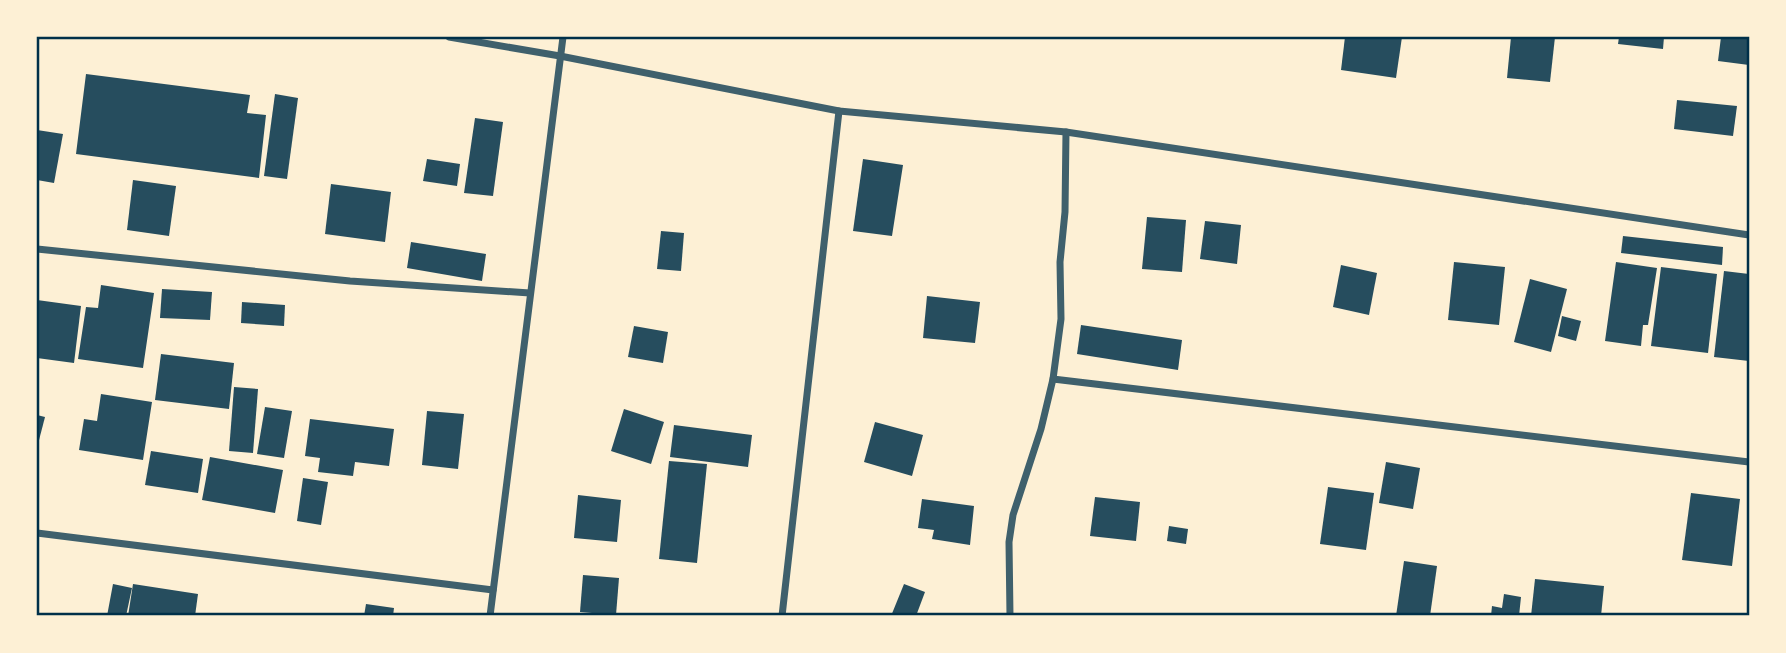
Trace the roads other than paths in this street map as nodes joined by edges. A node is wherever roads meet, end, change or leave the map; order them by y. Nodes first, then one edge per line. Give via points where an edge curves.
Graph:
1 (449, 37) edge
2 (563, 37) edge
3 (560, 56) junction
4 (839, 111) junction
5 (1066, 132) junction
6 (1749, 234) edge
7 (37, 249) edge
8 (530, 293) junction
9 (1053, 379) junction
10 (1749, 462) edge
11 (37, 533) edge
12 (493, 590) junction
13 (490, 616) edge
14 (782, 616) edge
15 (1010, 616) edge

1 - 3 street
2 - 3 street
3 - 4 street
3 - 8 street
4 - 5 street
4 - 14 street
5 - 6 street
5 - 9 street via 1059,262 1061,319
7 - 8 street via 349,281
8 - 12 street
9 - 10 street
9 - 15 street via 1013,515
11 - 12 street
12 - 13 street

